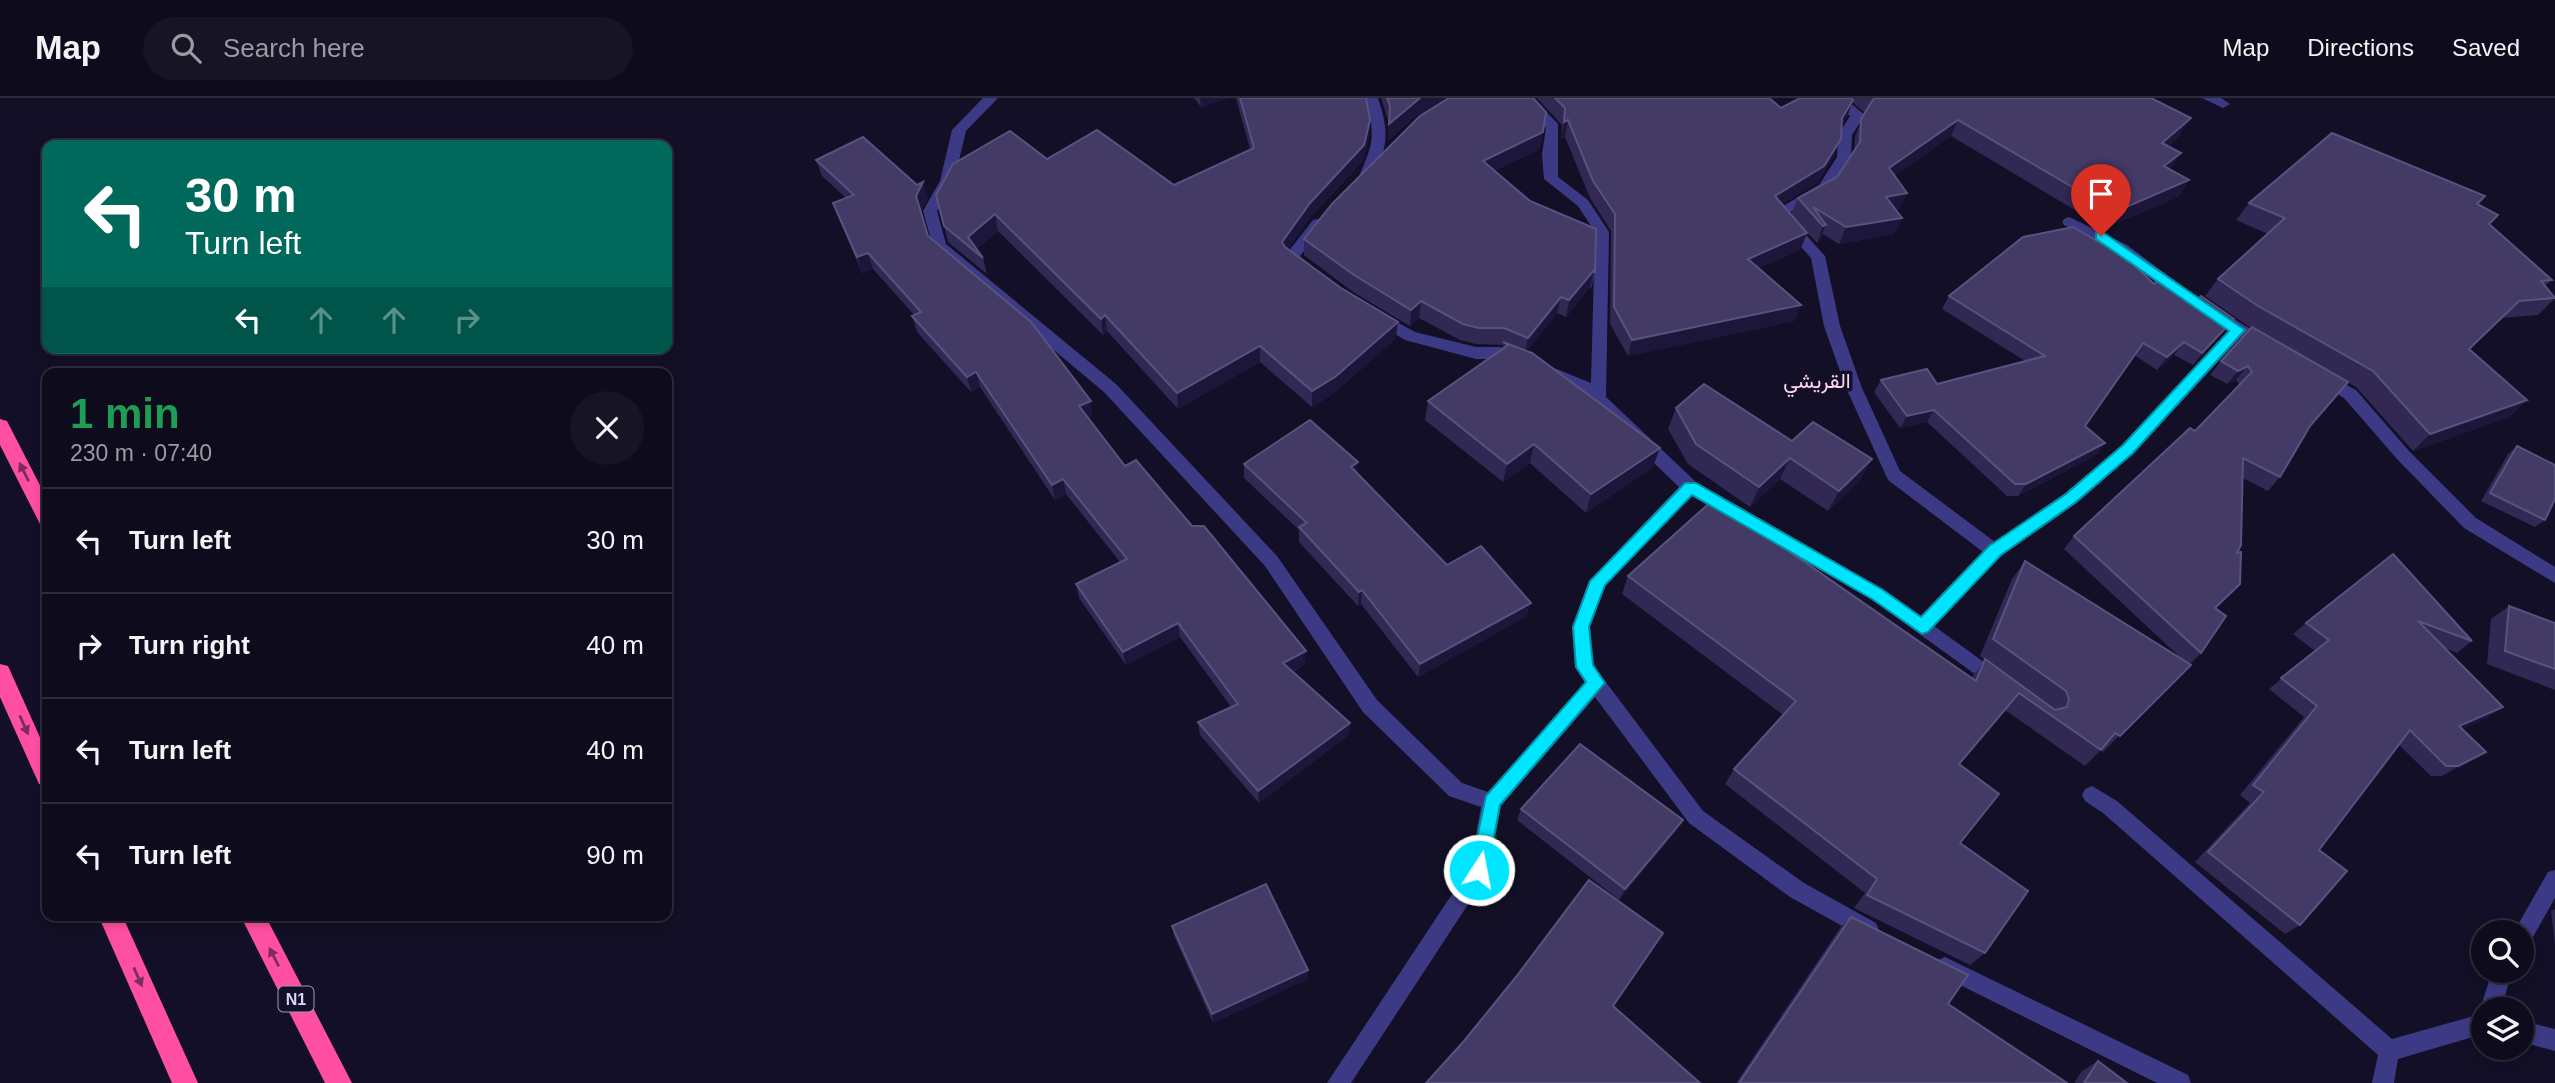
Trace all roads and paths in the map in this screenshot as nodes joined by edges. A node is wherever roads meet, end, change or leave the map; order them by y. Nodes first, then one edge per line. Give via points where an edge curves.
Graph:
1 (991, 98) edge
2 (1371, 98) edge
3 (1525, 98) edge
4 (1835, 98) edge
5 (2208, 98) edge
6 (2223, 104) dead end
7 (1394, 147) edge
8 (1366, 176) junction
9 (1349, 192) edge
10 (1332, 208) edge
11 (2069, 222) dead end
12 (1313, 273) edge
13 (1358, 304) edge
14 (2238, 330) junction
15 (2283, 354) edge
16 (2305, 368) edge
17 (1598, 400) junction
18 (0, 426) edge
19 (1690, 487) junction
20 (42, 508) edge
21 (1995, 551) junction
22 (2555, 576) edge
23 (1922, 627) junction
24 (0, 673) edge
25 (1596, 683) junction
26 (2010, 692) edge
27 (42, 766) edge
28 (2092, 795) dead end
29 (1492, 802) junction
30 (2555, 879) edge
31 (2532, 920) edge
32 (113, 921) edge
33 (255, 921) edge
34 (1890, 940) edge
35 (1926, 958) edge
36 (2471, 1027) edge
37 (2534, 1035) edge
38 (2555, 1040) edge
39 (2389, 1051) junction
40 (186, 1083) edge
41 (339, 1083) edge
42 (1338, 1083) edge
43 (2180, 1083) edge
44 (2383, 1083) edge

1 - 29 street via 959,130 947,181 930,211 939,246 1110,388 1271,561 1370,706 1456,790
2 - 8 street via 1382,130
3 - 17 street via 1553,127 1551,179 1583,203 1601,232
4 - 21 street via 1858,115 1845,135 1844,157 1824,188 1778,213 1818,256 1832,326 1854,388 1894,475
5 - 6 street
7 - 8 street
8 - 9 street
10 - 12 street via 1291,257
11 - 14 street via 2122,249
13 - 17 street via 1410,336 1476,353 1500,353 1583,385
14 - 15 street
14 - 21 street via 2128,449 2071,498
16 - 22 street via 2350,394 2470,523
17 - 19 street
20 -> 18 highway
19 - 23 street via 1877,594
19 - 25 street via 1598,581 1581,627 1584,667
21 - 23 street
23 - 26 street
24 -> 27 highway
25 - 29 street
25 - 34 street via 1696,817 1797,890
28 - 39 street
29 - 42 street via 1479,870
30 - 31 street
32 -> 40 highway
41 -> 33 highway, N1
35 - 43 street
36 - 39 street
37 - 38 street
39 - 44 street

